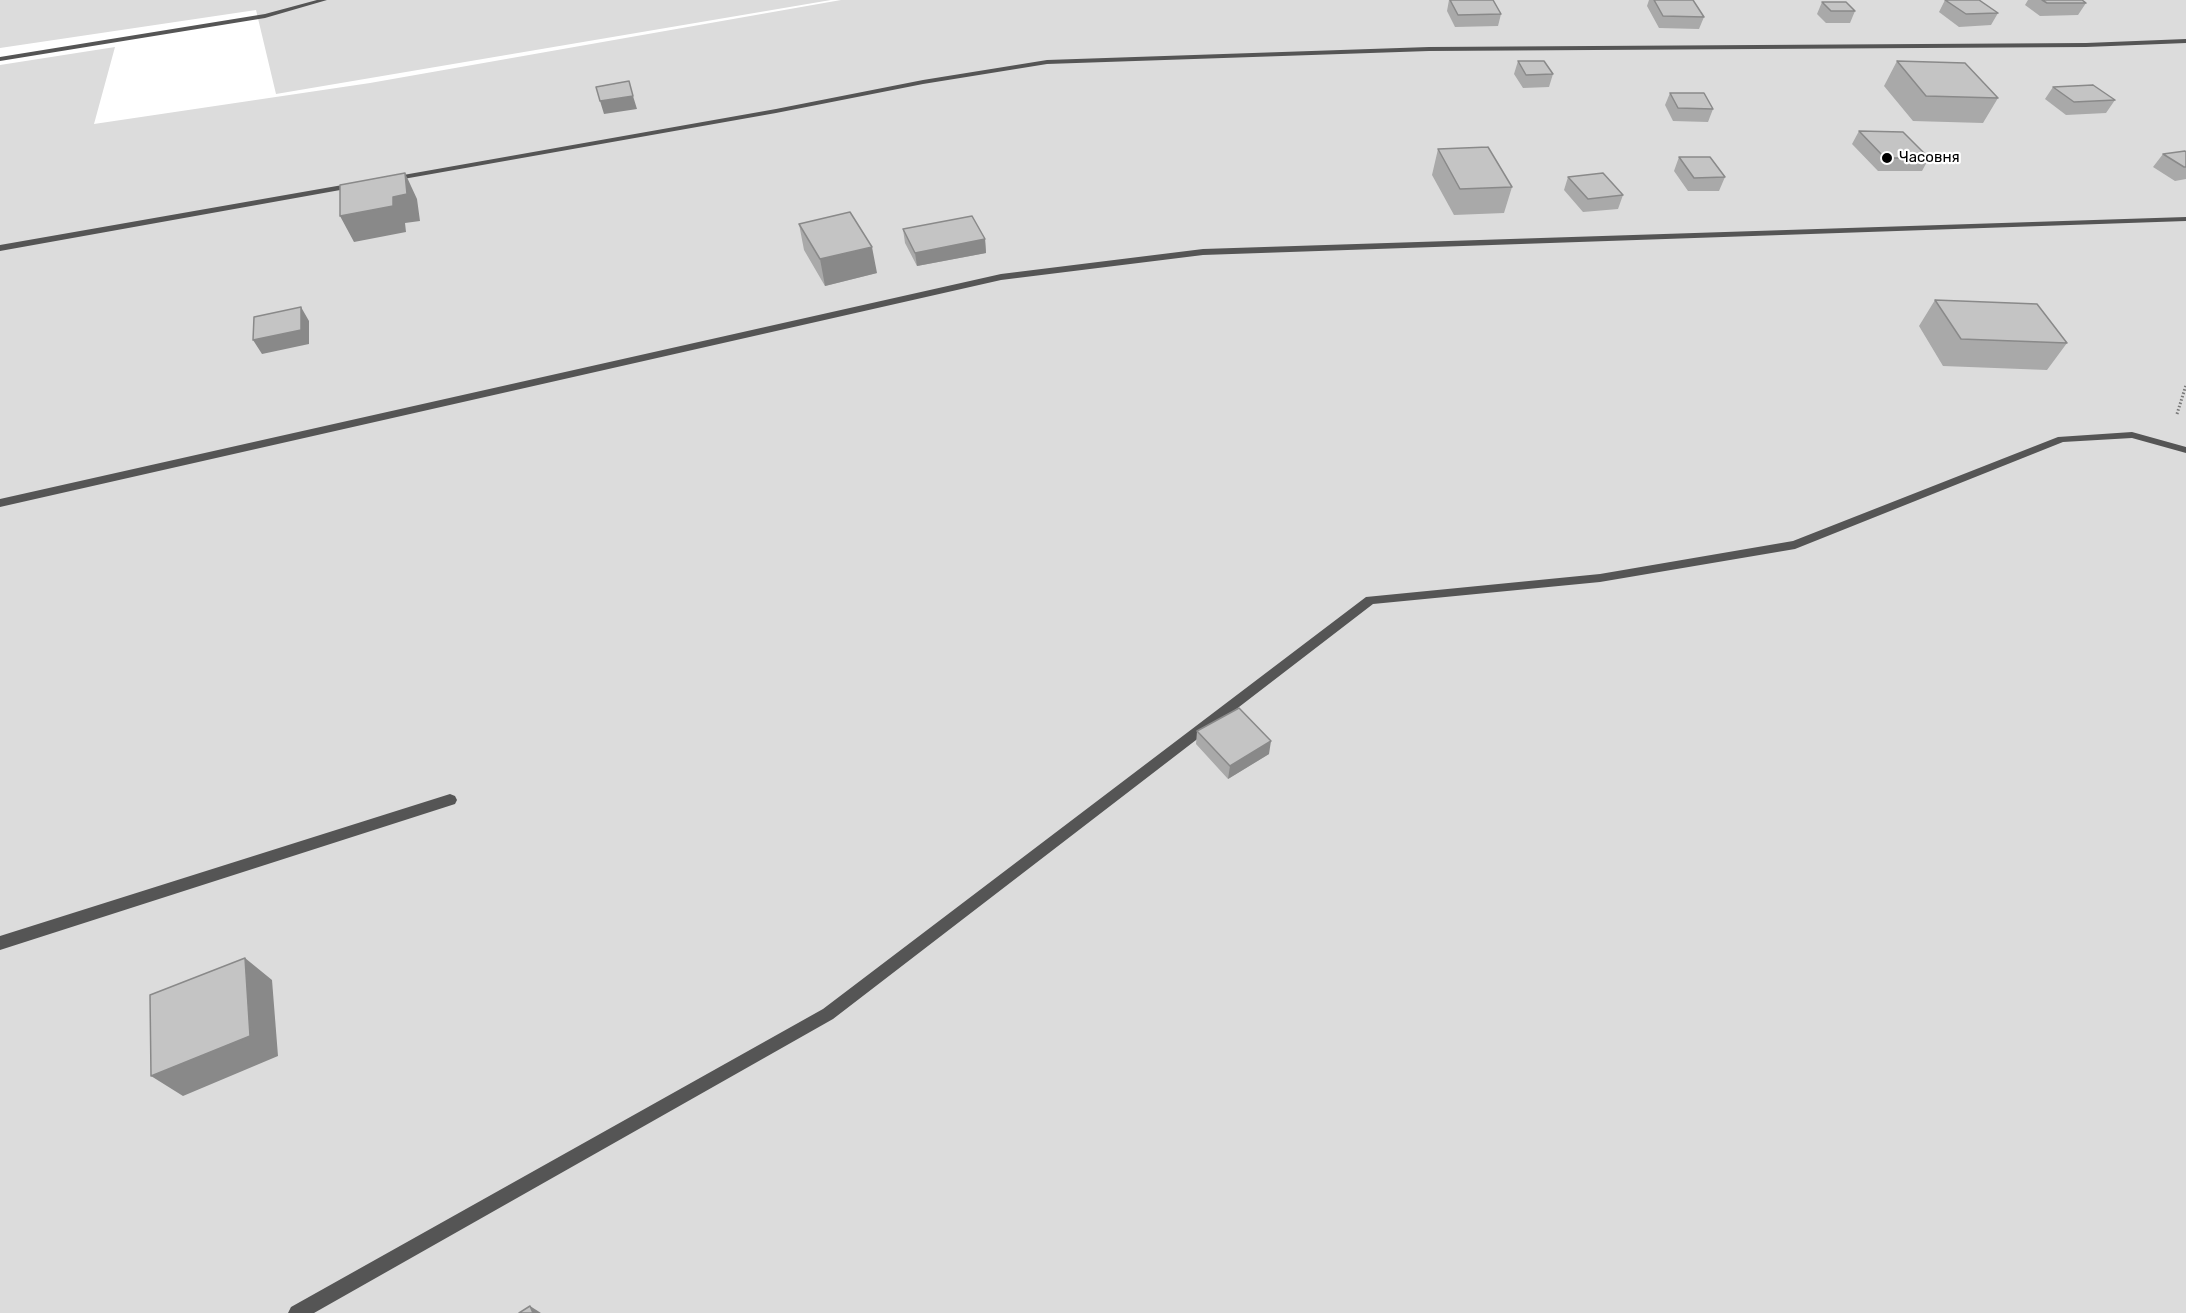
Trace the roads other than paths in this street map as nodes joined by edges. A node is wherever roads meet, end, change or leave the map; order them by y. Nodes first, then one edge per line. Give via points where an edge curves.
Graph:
1 (324, 0) edge
2 (2186, 41) edge
3 (0, 59) edge
4 (388, 180) edge
5 (364, 184) edge
6 (2186, 219) edge
7 (0, 248) edge
8 (2186, 450) edge
9 (0, 503) edge
10 (450, 800) dead end
11 (0, 943) edge
12 (297, 1313) edge

1 - 3 street via 265,16
2 - 4 street via 1429,49 1047,62 923,81
5 - 7 street
6 - 9 street via 1203,252 1001,277
8 - 12 street via 2132,435 2062,439 1795,545 1600,578 1370,600 828,1014
10 - 11 street

